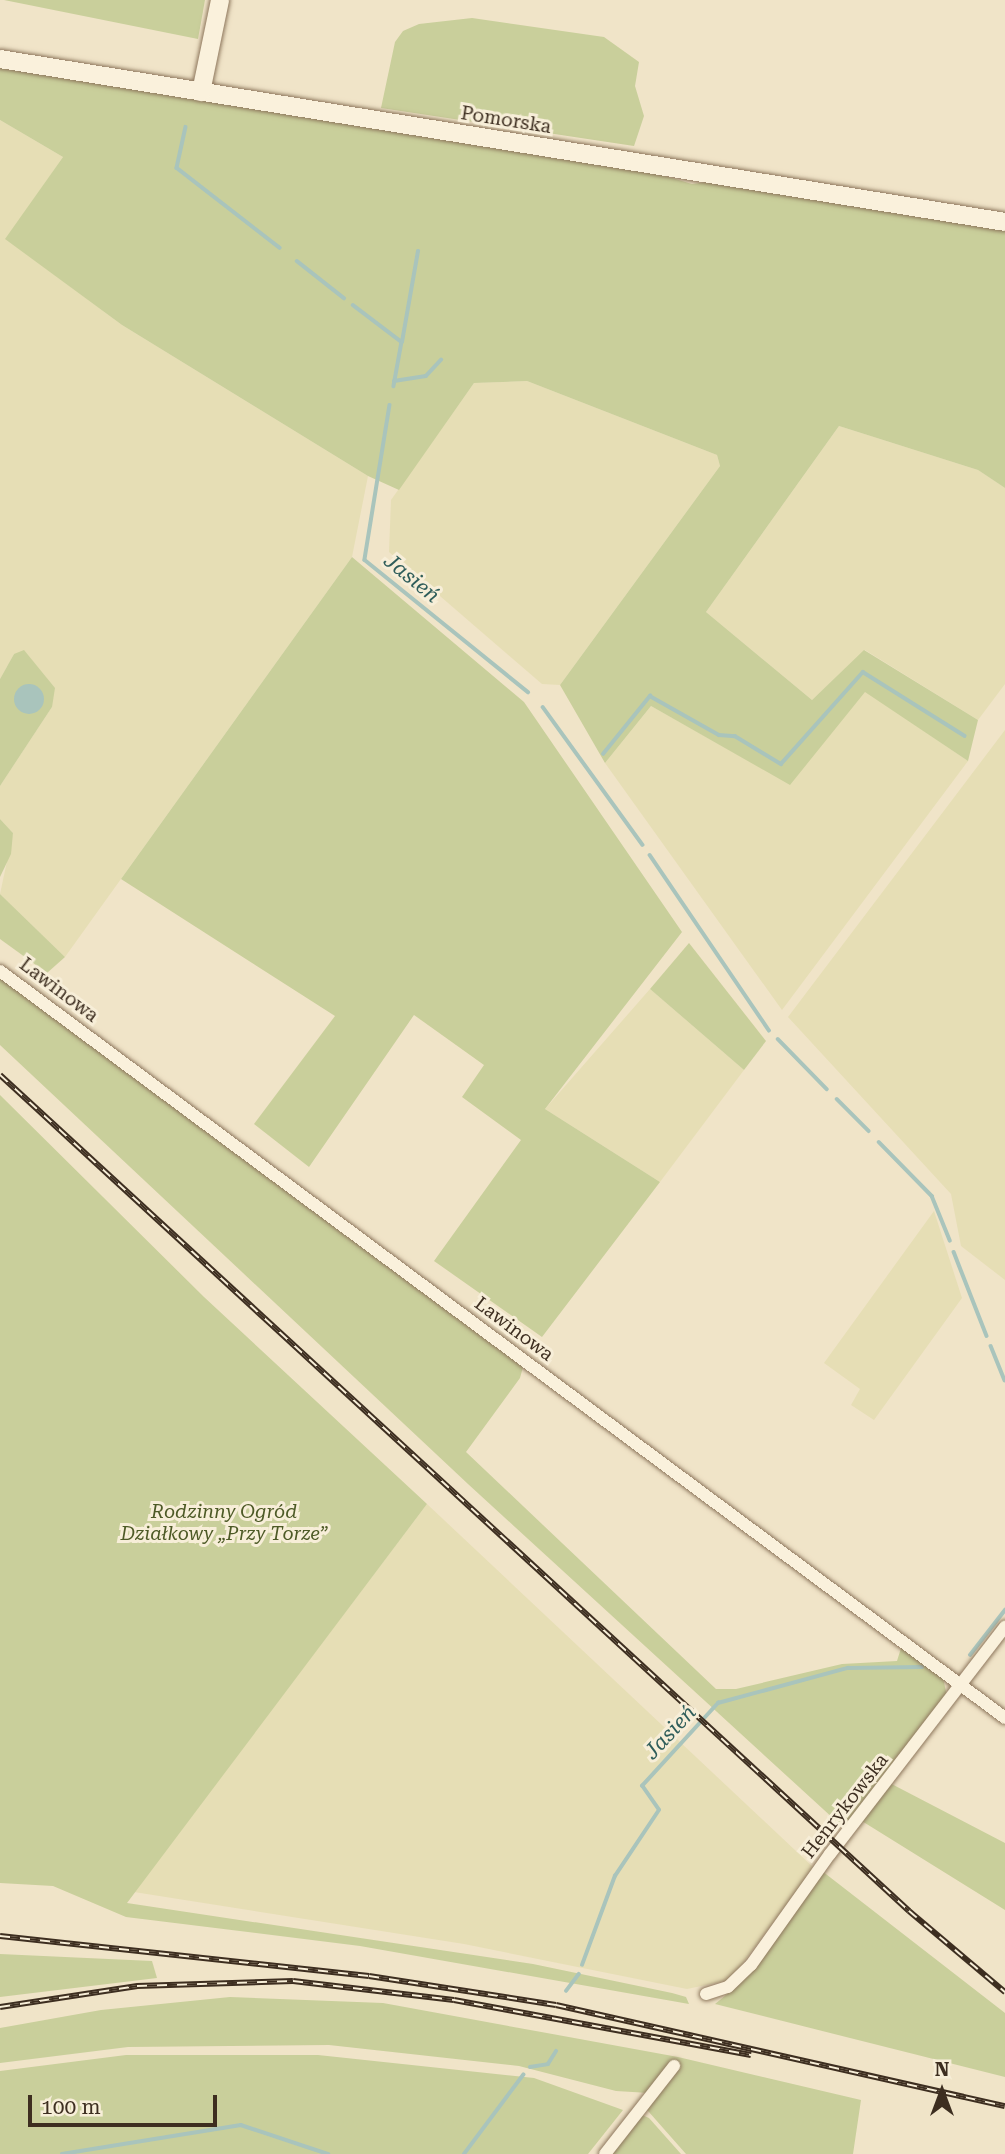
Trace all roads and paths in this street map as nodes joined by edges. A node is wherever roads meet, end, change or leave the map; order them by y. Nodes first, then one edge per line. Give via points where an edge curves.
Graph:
1 (220, 0) edge
2 (0, 60) edge
3 (201, 92) junction
4 (1005, 222) edge
5 (0, 971) edge
6 (1005, 1627) edge
7 (962, 1686) junction
8 (1005, 1718) edge
9 (706, 1994) dead end
10 (674, 2066) dead end
11 (605, 2154) edge

1 - 3 street
2 - 3 street, Pomorska
3 - 4 street, Pomorska
5 - 7 street, Lawinowa
6 - 7 street, Henrykowska
7 - 8 street, Lawinowa
7 - 9 street, Henrykowska via 830,1854 751,1965 729,1987
10 - 11 street

